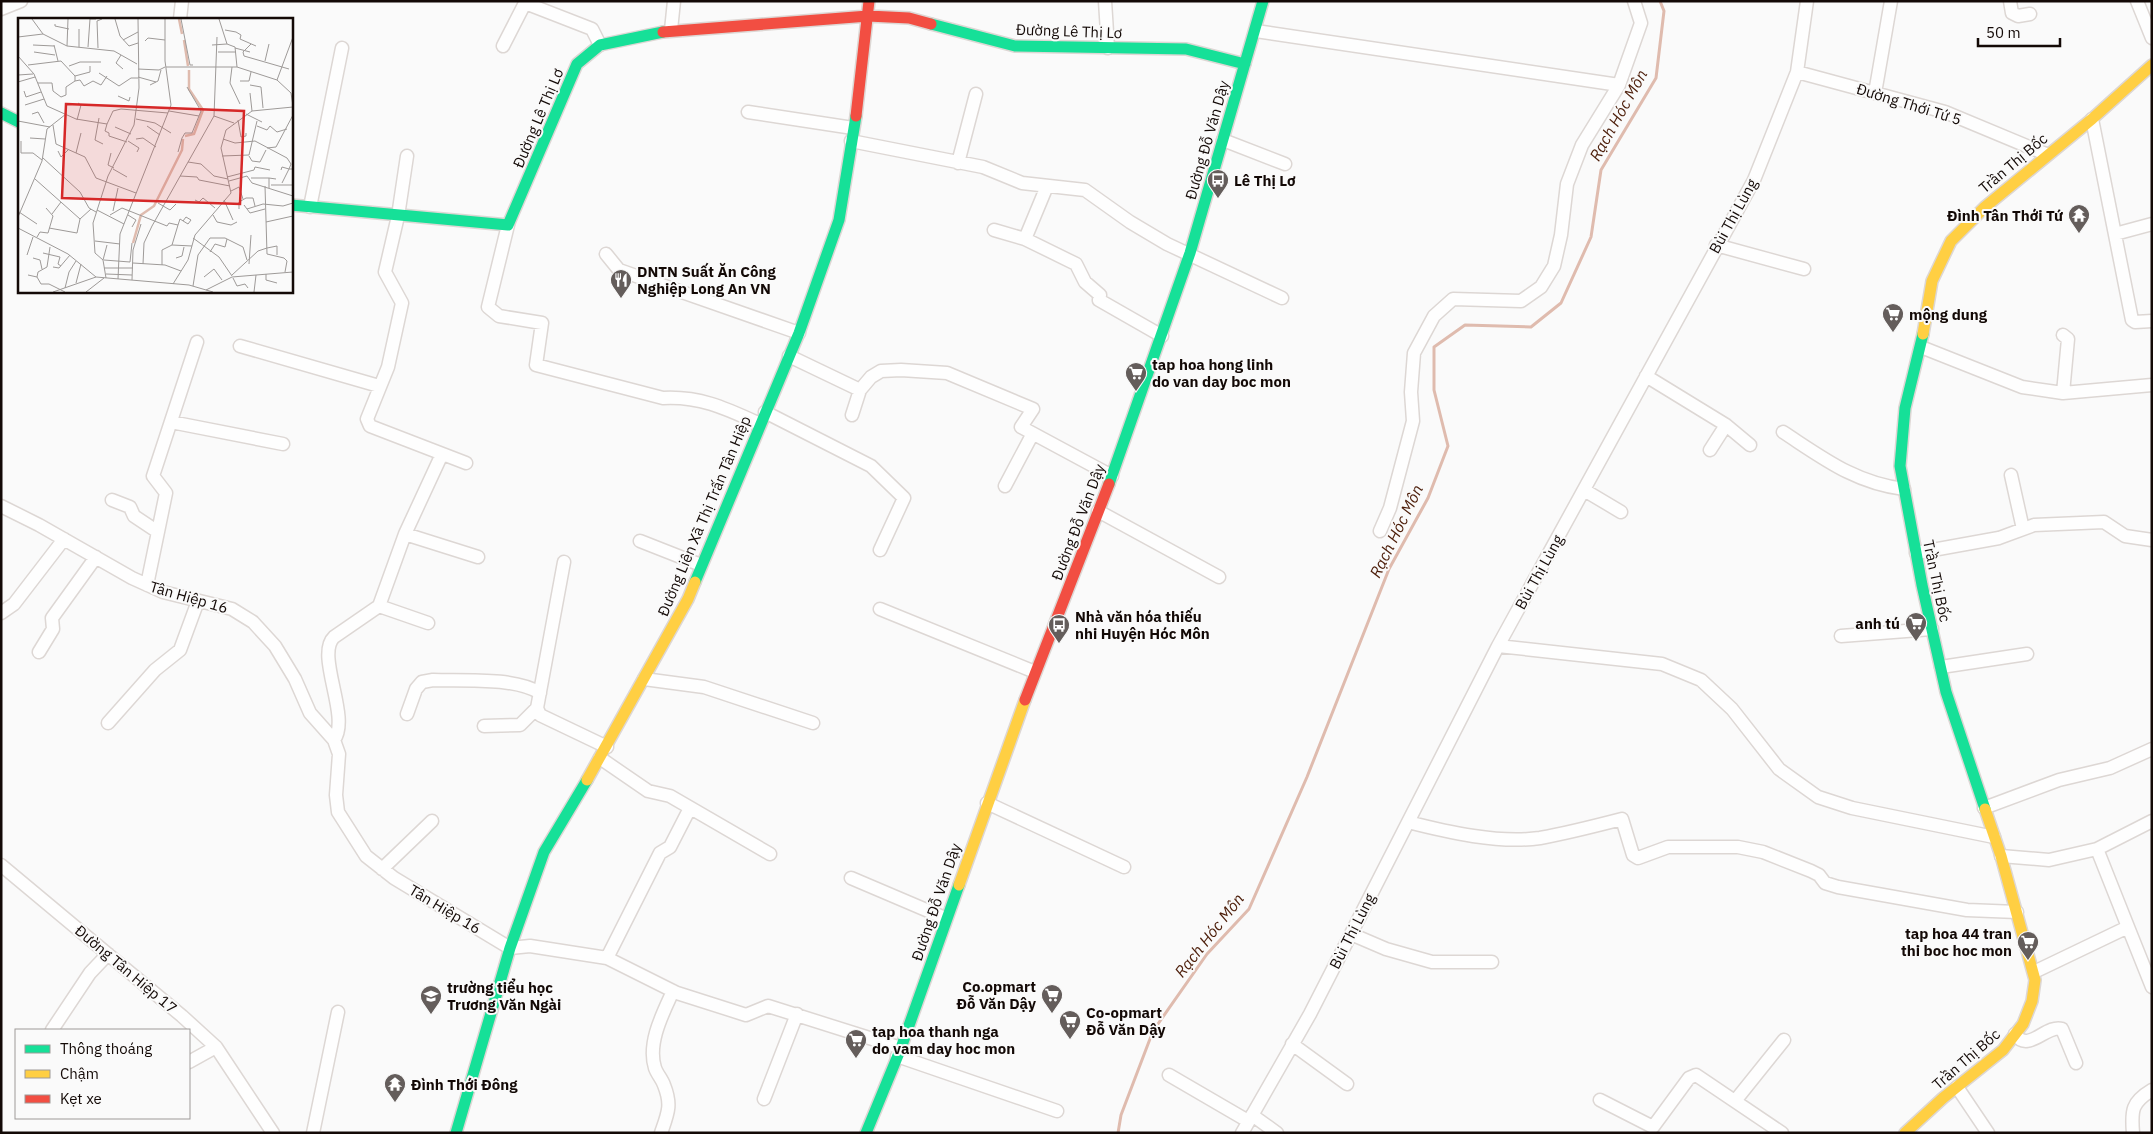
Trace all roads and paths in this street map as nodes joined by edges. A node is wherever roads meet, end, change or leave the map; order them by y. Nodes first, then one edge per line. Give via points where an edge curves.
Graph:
1 (21, 1) edge
2 (182, 1) edge
3 (674, 1) edge
4 (869, 1) edge
5 (1105, 1) edge
6 (1263, 1) edge
7 (1634, 1) edge
8 (1807, 1) edge
9 (1891, 1) edge
10 (2010, 1) edge
11 (2137, 1) edge
12 (524, 2) edge
13 (545, 5) edge
14 (1, 8) edge
15 (2030, 14) dead end
16 (868, 16) junction
17 (180, 18) edge
18 (671, 30) junction
19 (1256, 31) junction
20 (2152, 38) edge
21 (600, 44) junction
22 (503, 46) dead end
23 (342, 48) dead end
24 (1108, 48) junction
25 (1245, 64) junction
26 (2152, 65) edge
27 (1797, 72) junction
28 (1619, 85) junction
29 (1875, 93) junction
30 (976, 94) dead end
31 (748, 112) dead end
32 (2, 115) edge
33 (2092, 119) junction
34 (18, 122) edge
35 (852, 135) junction
36 (1223, 140) junction
37 (2046, 154) junction
38 (407, 156) dead end
39 (958, 163) junction
40 (1285, 164) dead end
41 (1047, 186) junction
42 (292, 205) edge
43 (310, 207) junction
44 (398, 216) junction
45 (2152, 224) edge
46 (508, 225) junction
47 (994, 230) dead end
48 (2115, 234) junction
49 (1025, 239) junction
50 (1716, 245) junction
51 (1190, 253) junction
52 (606, 254) dead end
53 (1804, 269) dead end
54 (1282, 298) dead end
55 (2152, 321) edge
56 (799, 333) junction
57 (2063, 335) dead end
58 (1162, 336) junction
59 (198, 342) dead end
60 (240, 346) dead end
61 (1921, 347) junction
62 (789, 356) junction
63 (1646, 376) junction
64 (2152, 385) edge
65 (379, 386) junction
66 (860, 390) junction
67 (2063, 393) junction
68 (852, 415) dead end
69 (762, 418) junction
70 (171, 422) junction
71 (1726, 425) junction
72 (1783, 432) dead end
73 (1032, 435) junction
74 (282, 444) dead end
75 (1750, 445) dead end
76 (1710, 450) dead end
77 (442, 454) junction
78 (466, 463) dead end
79 (2011, 475) dead end
80 (1112, 476) junction
81 (1004, 486) dead end
82 (1904, 489) junction
83 (1584, 490) junction
84 (112, 500) dead end
85 (1, 506) edge
86 (1098, 511) junction
87 (1621, 512) dead end
88 (2024, 529) junction
89 (1380, 530) dead end
90 (158, 532) junction
91 (404, 534) junction
92 (64, 539) junction
93 (2152, 540) edge
94 (640, 541) dead end
95 (880, 550) dead end
96 (1916, 553) junction
97 (96, 557) junction
98 (478, 557) dead end
99 (564, 562) dead end
100 (702, 565) junction
101 (1219, 577) dead end
102 (147, 585) junction
103 (198, 601) junction
104 (379, 606) junction
105 (880, 609) dead end
106 (1, 613) edge
107 (428, 623) dead end
108 (1932, 629) junction
109 (1841, 636) dead end
110 (1498, 646) junction
111 (39, 652) dead end
112 (2027, 654) dead end
113 (1941, 667) junction
114 (1035, 672) junction
115 (644, 679) junction
116 (540, 693) junction
117 (537, 708) junction
118 (407, 714) dead end
119 (108, 723) dead end
120 (813, 723) dead end
121 (484, 726) dead end
122 (334, 740) junction
123 (606, 747) junction
124 (2152, 749) edge
125 (600, 758) junction
126 (987, 802) junction
127 (690, 808) junction
128 (1984, 808) junction
129 (432, 821) dead end
130 (2152, 821) edge
131 (1408, 822) junction
132 (1994, 836) junction
133 (2097, 849) junction
134 (770, 854) dead end
135 (2001, 856) junction
136 (1, 864) edge
137 (1124, 867) dead end
138 (382, 868) junction
139 (851, 878) dead end
140 (2017, 912) junction
141 (945, 918) junction
142 (2128, 927) junction
143 (1351, 934) junction
144 (510, 948) junction
145 (108, 954) junction
146 (607, 958) junction
147 (1492, 962) dead end
148 (2034, 972) junction
149 (2152, 987) edge
150 (673, 991) junction
151 (338, 1012) dead end
152 (797, 1014) junction
153 (53, 1029) edge
154 (2016, 1034) junction
155 (1784, 1040) dead end
156 (1292, 1044) junction
157 (216, 1047) junction
158 (899, 1052) junction
159 (190, 1061) edge
160 (2076, 1063) dead end
161 (1169, 1075) dead end
162 (1347, 1084) dead end
163 (1957, 1086) junction
164 (2152, 1090) edge
165 (764, 1099) dead end
166 (1600, 1100) dead end
167 (1735, 1101) junction
168 (1057, 1111) dead end
169 (1247, 1123) edge
170 (273, 1133) edge
171 (313, 1133) edge
172 (456, 1133) edge
173 (661, 1133) edge
174 (866, 1133) edge
175 (1277, 1133) edge
176 (1782, 1133) edge
177 (1905, 1133) edge
178 (1988, 1133) edge
179 (2132, 1133) edge

1 - 14 street
2 - 17 street
3 - 18 street
4 - 16 street, Đường Liên Xã Thị Trấn Tân Hiệp
5 - 24 street
6 - 19 street, Đường Đỗ Văn Dậy
7 - 28 street via 1640,23
8 - 27 street, Bùi Thị Lùng
9 - 29 street
10 - 15 street via 2015,15
11 - 20 street
12 - 13 street
12 - 22 street
13 - 21 street via 592,29
16 - 18 street, Đường Lê Thị Lơ
16 - 24 street, Đường Lê Thị Lơ via 909,18 1015,46
16 - 35 street, Đường Liên Xã Thị Trấn Tân Hiệp via 860,95
18 - 21 street, Đường Lê Thị Lơ
19 - 25 street, Đường Đỗ Văn Dậy
19 - 28 street
21 - 46 street, Đường Lê Thị Lơ via 576,64
23 - 43 street
24 - 25 street, Đường Lê Thị Lơ via 1186,49
25 - 36 street, Đường Đỗ Văn Dậy
26 - 33 street, Trần Thị Bốc
27 - 29 street, Đường Thới Tứ 5
27 - 50 street, Bùi Thị Lùng via 1754,180
28 - 89 street via 1582,144 1567,184 1554,266 1541,286 1521,301 1453,299 1434,316 1414,354 1413,421 1390,508
29 - 37 street, Đường Thới Tứ 5 via 1944,112
30 - 39 street
31 - 35 street
32 - 34 street
33 - 37 street, Trần Thị Bốc
33 - 48 street
35 - 39 street
35 - 56 street, Đường Liên Xã Thị Trấn Tân Hiệp via 839,220
36 - 40 street
36 - 51 street, Đường Đỗ Văn Dậy
37 - 61 street, Trần Thị Bốc via 1951,241 1932,281
38 - 44 street
39 - 41 street via 983,167 1022,183
41 - 49 street
41 - 51 street via 1084,190 1167,244
42 - 43 street
43 - 44 street
44 - 46 street
44 - 65 street via 385,272 402,303 388,367
45 - 48 street
46 - 69 street via 488,307 499,316 542,323 536,365 664,398 681,397 718,404
47 - 49 street
48 - 55 street via 2132,320
49 - 58 street via 1076,264 1085,282 1100,295 1099,300
50 - 53 street
50 - 63 street, Bùi Thị Lùng
51 - 54 street
51 - 58 street, Đường Đỗ Văn Dậy
52 - 56 street via 619,270
56 - 62 street, Đường Liên Xã Thị Trấn Tân Hiệp
57 - 67 street via 2068,342
58 - 80 street, Đường Đỗ Văn Dậy
59 - 70 street
60 - 65 street
61 - 67 street via 2022,387
61 - 82 street, Trần Thị Bốc via 1905,408 1900,466
62 - 66 street
62 - 69 street, Đường Liên Xã Thị Trấn Tân Hiệp
63 - 71 street
63 - 83 street, Bùi Thị Lùng
64 - 67 street
65 - 77 street via 367,418 370,426
66 - 68 street
66 - 73 street via 881,371 946,373 1033,409 1021,427
69 - 95 street via 871,466 904,498
69 - 100 street, Đường Liên Xã Thị Trấn Tân Hiệp
70 - 74 street
70 - 90 street via 153,476 166,494
71 - 75 street
71 - 76 street
72 - 82 street via 1841,470 1881,486
73 - 80 street
73 - 81 street
77 - 78 street
77 - 91 street
79 - 88 street
80 - 86 street, Đường Đỗ Văn Dậy
82 - 96 street, Trần Thị Bốc
83 - 87 street
83 - 110 street, Bùi Thị Lùng
84 - 90 street via 130,507 134,516
85 - 92 street, Tân Hiệp 16
86 - 101 street
86 - 114 street, Đường Đỗ Văn Dậy
88 - 93 street via 2034,525 2104,522 2125,536
88 - 96 street via 1999,538
90 - 102 street
91 - 98 street
91 - 104 street
92 - 97 street, Tân Hiệp 16
92 - 106 street via 14,604
94 - 100 street
96 - 108 street, Trần Thị Bốc
97 - 102 street, Tân Hiệp 16
97 - 111 street via 52,618 53,629
99 - 116 street
100 - 115 street, Đường Liên Xã Thị Trấn Tân Hiệp via 688,599
102 - 103 street, Tân Hiệp 16
103 - 119 street via 180,650 155,670
103 - 122 street, Tân Hiệp 16 via 232,608 252,622 275,646 296,679 310,713
104 - 107 street
104 - 122 street via 334,637 329,644 339,717
105 - 114 street
108 - 109 street
108 - 113 street, Trần Thị Bốc
110 - 131 street, Bùi Thị Lùng
110 - 132 street via 1662,664 1700,680 1732,709 1779,769 1818,797 1852,808
112 - 113 street
113 - 128 street, Trần Thị Bốc via 1946,692
114 - 126 street, Đường Đỗ Văn Dậy
115 - 120 street via 704,687
115 - 123 street, Đường Liên Xã Thị Trấn Tân Hiệp
116 - 117 street
116 - 118 street via 529,686 432,680 422,682 416,689
117 - 121 street via 520,725
117 - 123 street via 540,715
122 - 138 street, Tân Hiệp 16 via 339,754 338,812 366,856
123 - 125 street, Đường Liên Xã Thị Trấn Tân Hiệp
124 - 128 street via 2110,768 2059,780
125 - 127 street via 648,791 670,796
125 - 144 street, Đường Liên Xã Thị Trấn Tân Hiệp via 544,852
126 - 137 street
126 - 141 street, Đường Đỗ Văn Dậy
127 - 134 street
127 - 146 street via 670,847 660,853
128 - 132 street, Trần Thị Bốc
129 - 138 street
130 - 133 street
131 - 140 street via 1451,833 1538,838 1622,819 1633,855 1638,858 1668,847 1738,847 1763,852 1811,871 1838,887 1967,910
131 - 143 street, Bùi Thị Lùng
132 - 135 street, Trần Thị Bốc
133 - 135 street via 2049,860
133 - 142 street
135 - 140 street, Trần Thị Bốc
136 - 145 street, Đường Tân Hiệp 17
138 - 144 street, Tân Hiệp 16
139 - 141 street
140 - 148 street, Trần Thị Bốc
141 - 158 street, Đường Đỗ Văn Dậy
142 - 148 street
142 - 149 street
143 - 147 street via 1386,949 1432,962
143 - 156 street, Bùi Thị Lùng
144 - 146 street via 530,946
144 - 172 street, Đường Liên Xã Thị Trấn Tân Hiệp
145 - 153 street via 90,973
145 - 157 street, Đường Tân Hiệp 17
146 - 150 street
148 - 154 street, Trần Thị Bốc via 2032,1001
150 - 152 street via 746,1015 768,1006
150 - 173 street via 654,1044 655,1068 670,1104
151 - 171 street
152 - 158 street
152 - 165 street
154 - 160 street via 2026,1042 2053,1029 2062,1029
154 - 163 street, Trần Thị Bốc via 2003,1050
155 - 167 street
156 - 162 street
156 - 169 street, Bùi Thị Lùng
157 - 159 street
157 - 170 street, Đường Tân Hiệp 17
158 - 168 street
158 - 174 street, Đường Đỗ Văn Dậy
161 - 169 street
163 - 177 street, Trần Thị Bốc
163 - 178 street
164 - 179 street via 2135,1103
166 - 167 street via 1653,1127 1693,1075
167 - 176 street
169 - 175 street

